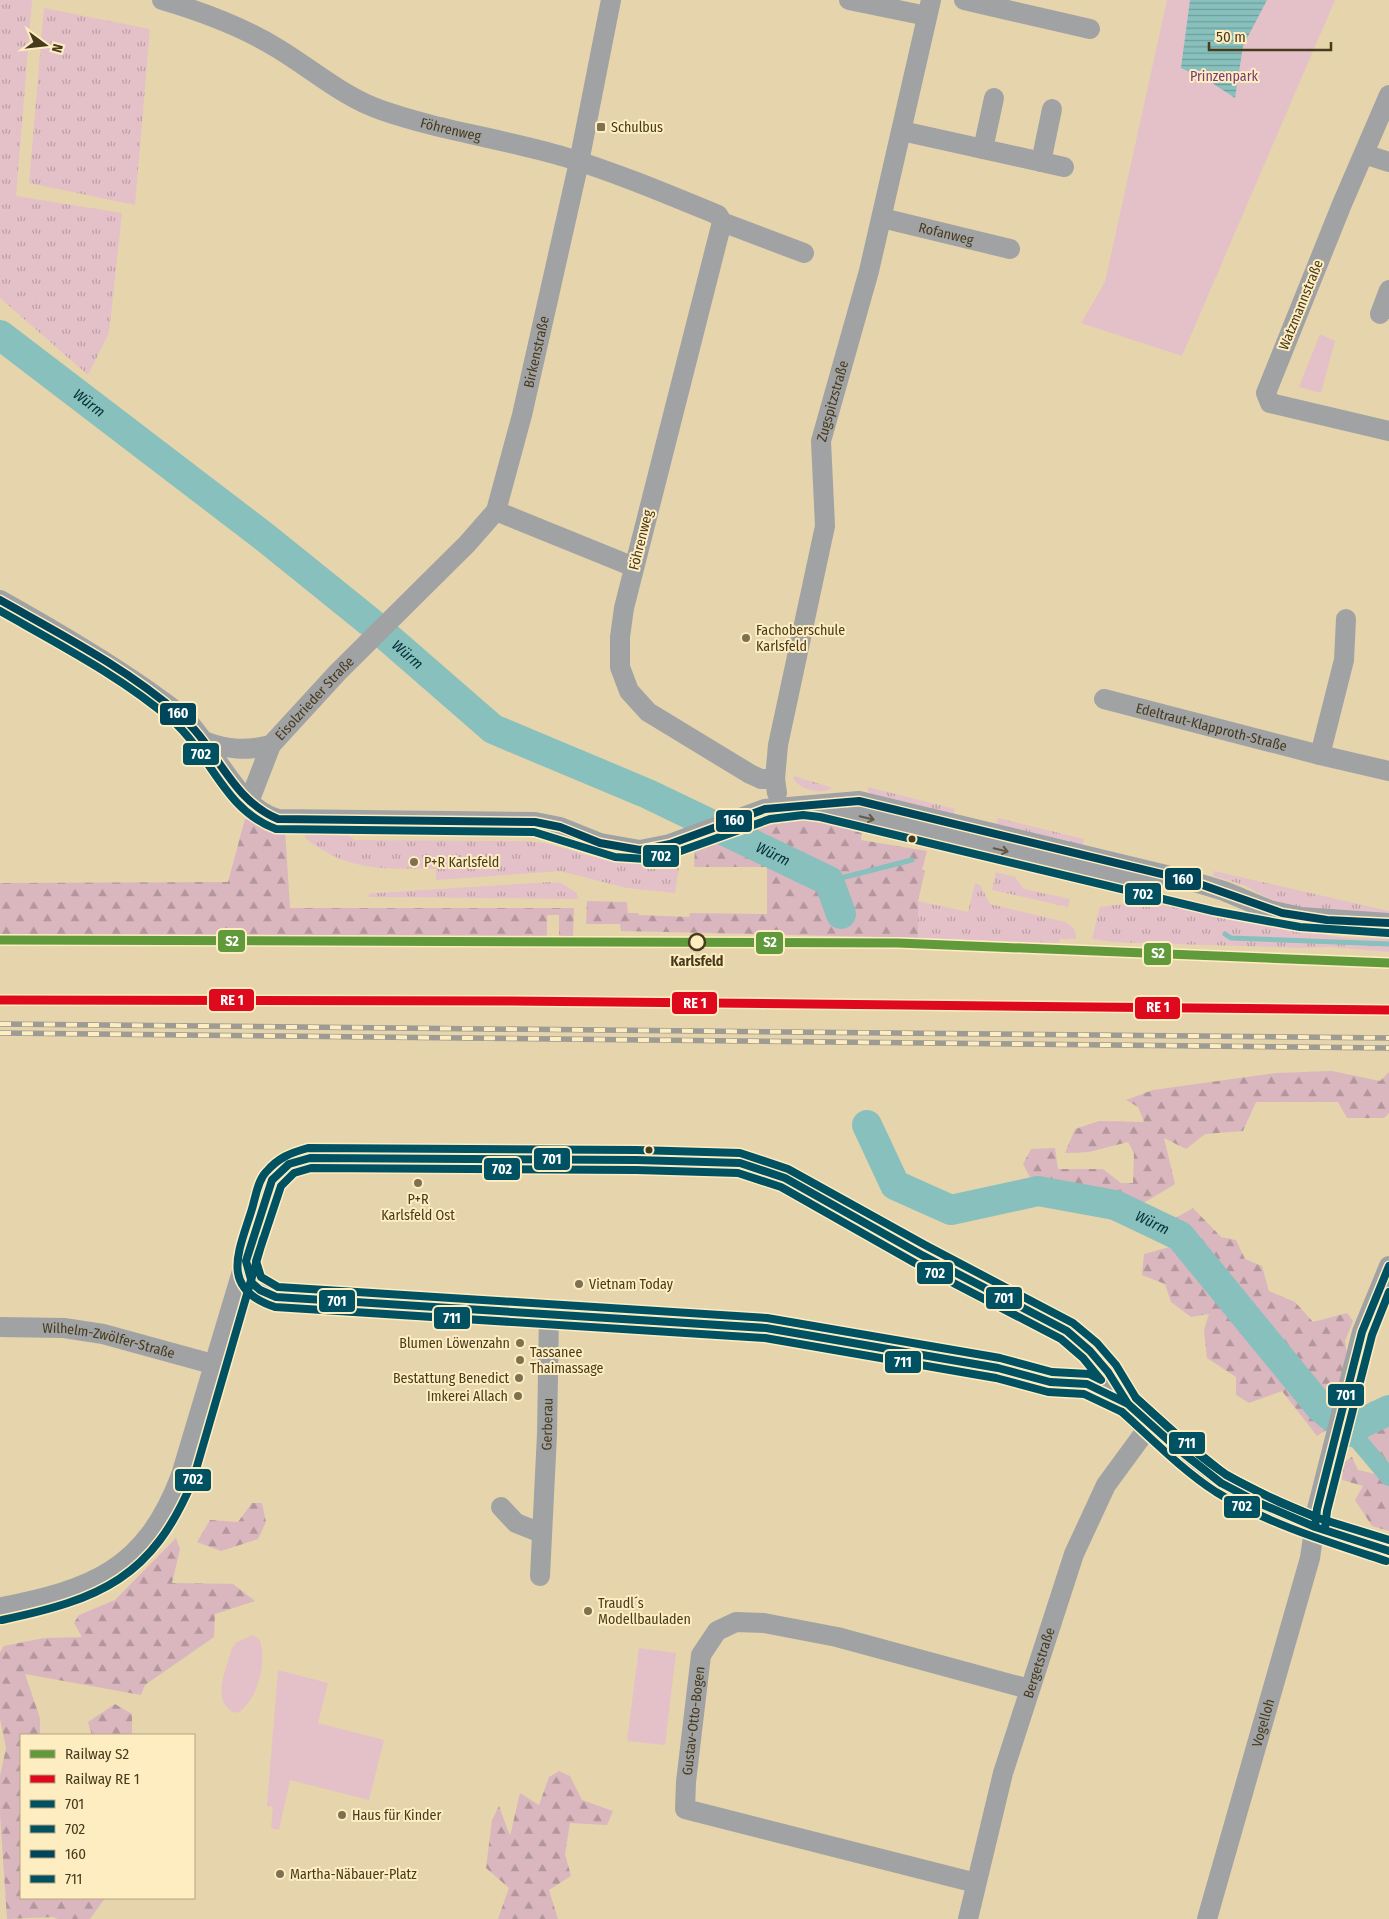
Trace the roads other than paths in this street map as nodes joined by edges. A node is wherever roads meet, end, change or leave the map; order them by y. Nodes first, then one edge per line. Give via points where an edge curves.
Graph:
1 (162, 0) edge
2 (611, 0) edge
3 (849, 0) edge
4 (964, 0) edge
5 (929, 8) edge
6 (1090, 29) dead end
7 (1389, 95) edge
8 (994, 98) dead end
9 (1052, 109) dead end
10 (902, 131) junction
11 (983, 149) junction
12 (1364, 154) junction
13 (579, 162) junction
14 (1041, 162) junction
15 (1389, 162) edge
16 (1064, 167) dead end
17 (882, 218) junction
18 (722, 222) junction
19 (1010, 249) dead end
20 (804, 253) dead end
21 (1389, 290) edge
22 (1380, 314) dead end
23 (1389, 431) edge
24 (496, 511) junction
25 (634, 567) junction
26 (0, 600) edge
27 (1346, 619) dead end
28 (362, 647) joint
29 (1104, 700) dead end
30 (204, 741) junction
31 (271, 745) junction
32 (1320, 755) junction
33 (1389, 771) edge
34 (775, 779) junction
35 (249, 802) junction
36 (778, 807) junction
37 (1389, 923) edge
38 (246, 1261) junction
39 (1389, 1266) edge
40 (276, 1298) junction
41 (549, 1315) junction
42 (0, 1327) edge
43 (216, 1365) junction
44 (1128, 1404) junction
45 (1150, 1425) junction
46 (501, 1506) dead end
47 (1315, 1527) junction
48 (541, 1533) junction
49 (1389, 1551) edge
50 (540, 1576) dead end
51 (0, 1610) edge
52 (1028, 1689) junction
53 (976, 1883) junction
54 (968, 1919) edge
55 (1207, 1919) edge

1 - 13 street, Föhrenweg via 217,17 244,30 380,110
2 - 13 street, Birkenstraße
3 - 5 street
4 - 6 street
5 - 10 street, Zugspitzstraße
7 - 12 street, Watzmannstraße
8 - 11 street
9 - 14 street
10 - 11 street
10 - 17 street, Zugspitzstraße
11 - 14 street
12 - 15 street
12 - 23 street, Watzmannstraße via 1266,393 1270,403
13 - 18 street, Föhrenweg via 718,214
13 - 24 street, Birkenstraße via 522,415
14 - 16 street
17 - 19 street, Rofanweg
17 - 34 street, Zugspitzstraße via 822,441 825,526 778,745
18 - 20 street, Föhrenweg
18 - 25 street, Föhrenweg
21 - 22 street
24 - 25 street
24 - 28 street, Birkenstraße
25 - 34 street, Föhrenweg via 620,637 620,667 629,690 648,712 750,774 761,779
26 - 30 street via 130,678 183,718
27 - 32 street via 1344,660
28 - 31 street, Eisolzrieder Straße
29 - 32 street, Edeltraut-Klapproth-Straße
30 - 31 street, Eisolzrieder Straße via 225,749 250,750
30 - 35 street
31 - 35 street, Eisolzrieder Straße
32 - 33 street, Edeltraut-Klapproth-Straße
34 - 36 street, Zugspitzstraße
35 - 36 street via 266,815 287,820 535,822 560,827 600,843 631,849 661,847 735,818
36 - 37 street via 851,800 868,802 1191,881 1267,910 1301,917
38 - 40 street via 252,1283
38 - 43 street
38 - 44 street via 272,1180 289,1164 310,1158 740,1163 785,1178 1067,1331 1108,1372
39 - 47 street, Vogelloh via 1362,1332
40 - 41 street
40 - 43 street via 253,1306 242,1315
41 - 44 street via 766,1328 998,1368 1050,1382 1087,1384
41 - 48 street, Gerberau
42 - 43 street, Wilhelm-Zwölfer-Straße via 64,1328 103,1334
43 - 51 street via 182,1477 152,1538 135,1557 87,1588 43,1602
44 - 45 street
45 - 47 street via 1221,1483 1266,1507
45 - 52 street, Bergetstraße via 1121,1461 1093,1512 1074,1554
46 - 48 street via 516,1523
47 - 49 street
47 - 55 street, Vogelloh via 1310,1558 1279,1671
48 - 50 street, Gerberau
52 - 53 street, Bergetstraße
52 - 53 street, Gustav-Otto-Bogen via 837,1637 764,1623 736,1622 717,1631 701,1655 685,1808
53 - 54 street, Bergetstraße

